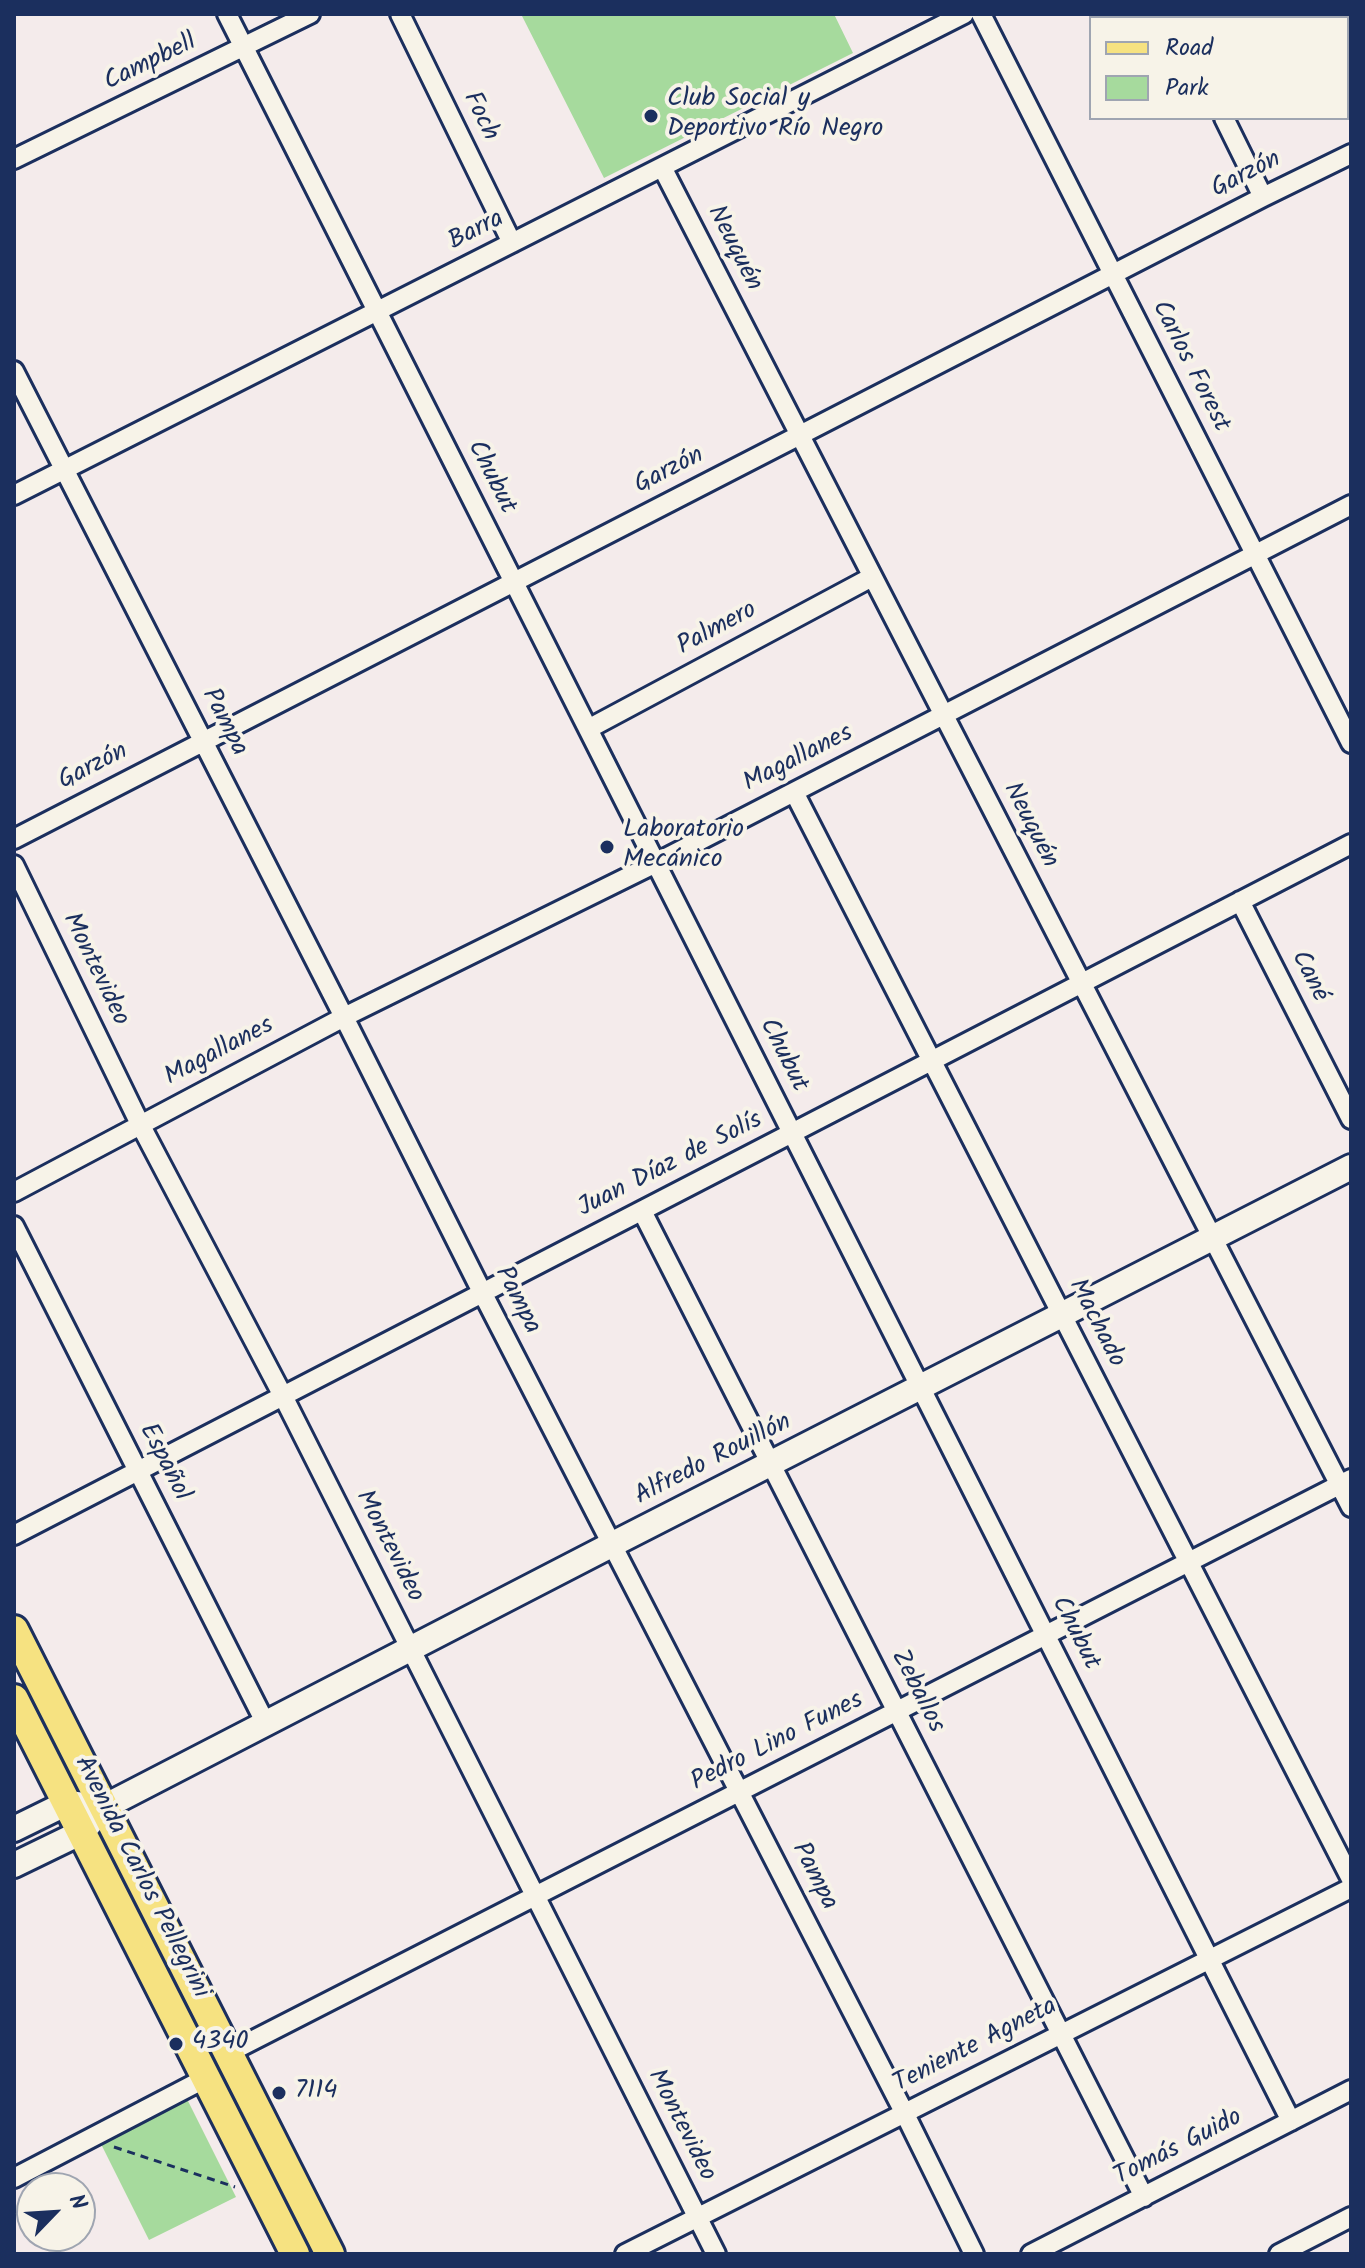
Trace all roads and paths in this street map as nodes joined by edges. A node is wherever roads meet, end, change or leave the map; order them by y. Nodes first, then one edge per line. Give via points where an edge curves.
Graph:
1 (227, 14) edge
2 (310, 14) edge
3 (400, 14) edge
4 (964, 14) edge
5 (981, 14) edge
6 (244, 47) junction
7 (1225, 120) edge
8 (1351, 154) edge
9 (14, 159) edge
10 (662, 167) junction
11 (1263, 197) junction
12 (512, 243) junction
13 (1113, 274) junction
14 (377, 312) junction
15 (14, 371) edge
16 (800, 435) junction
17 (64, 470) junction
18 (14, 495) edge
19 (1351, 505) edge
20 (1256, 555) junction
21 (872, 577) junction
22 (513, 582) junction
23 (943, 715) junction
24 (588, 729) junction
25 (203, 741) junction
26 (1351, 743) edge
27 (794, 792) junction
28 (14, 839) edge
29 (1351, 844) edge
30 (656, 863) junction
31 (14, 865) edge
32 (1240, 901) junction
33 (1081, 983) junction
34 (344, 1017) junction
35 (932, 1061) junction
36 (1351, 1119) edge
37 (140, 1124) junction
38 (792, 1133) junction
39 (1351, 1167) edge
40 (14, 1192) edge
41 (642, 1211) junction
42 (14, 1226) edge
43 (1212, 1238) junction
44 (482, 1292) junction
45 (1062, 1315) junction
46 (921, 1388) junction
47 (283, 1396) junction
48 (771, 1465) junction
49 (138, 1471) junction
50 (1345, 1482) edge
51 (1351, 1507) edge
52 (14, 1535) edge
53 (613, 1544) junction
54 (1188, 1562) junction
55 (14, 1630) edge
56 (1046, 1635) junction
57 (411, 1650) junction
58 (14, 1699) edge
59 (897, 1711) junction
60 (266, 1724) junction
61 (739, 1791) junction
62 (67, 1803) junction
63 (104, 1807) junction
64 (14, 1829) edge
65 (82, 1832) junction
66 (14, 1865) edge
67 (1351, 1879) edge
68 (1351, 1888) edge
69 (535, 1896) junction
70 (1209, 1959) junction
71 (1061, 2034) junction
72 (228, 2053) junction
73 (206, 2078) junction
74 (1349, 2096) edge
75 (904, 2112) junction
76 (1291, 2121) junction
77 (100, 2134) junction
78 (14, 2178) edge
79 (261, 2186) junction
80 (1144, 2197) junction
81 (1351, 2217) edge
82 (697, 2218) junction
83 (295, 2254) edge
84 (330, 2254) edge
85 (625, 2254) edge
86 (716, 2254) edge
87 (974, 2254) edge
88 (1031, 2254) edge
89 (1279, 2254) edge

1 - 6 street, Chubut
2 - 6 street, Campbell
3 - 12 street, Foch
4 - 10 street, Barra
5 - 13 street, Carlos Forest
6 - 9 street, Campbell
6 - 14 street, Chubut
7 - 11 street
8 - 11 street, Garzón
10 - 12 street, Barra
10 - 16 street, Neuquén
11 - 13 street, Garzón
12 - 14 street, Barra
13 - 16 street, Garzón
13 - 20 street, Carlos Forest
14 - 17 street, Barra
14 - 22 street, Chubut
15 - 17 street, Pampa
16 - 21 street, Neuquén
16 - 22 street, Garzón
17 - 18 street, Barra
17 - 25 street, Pampa
19 - 20 street, Magallanes
20 - 23 street, Magallanes
20 - 26 street, Carlos Forest
21 - 23 street, Neuquén
21 - 24 street, Palmero
22 - 24 street, Chubut
22 - 25 street, Garzón
23 - 27 street, Magallanes
23 - 33 street, Neuquén
24 - 30 street, Chubut
25 - 28 street, Garzón
25 - 34 street, Pampa
27 - 30 street, Magallanes
27 - 35 street, Machado
29 - 32 street, Juan Díaz de Solís
30 - 34 street, Magallanes
30 - 38 street, Chubut
31 - 37 street, Montevideo
32 - 33 street, Juan Díaz de Solís
32 - 36 street, Cané
33 - 35 street, Juan Díaz de Solís
33 - 43 street, Neuquén
34 - 37 street, Magallanes
34 - 44 street, Pampa
35 - 38 street, Juan Díaz de Solís
35 - 45 street, Machado
37 - 40 street, Magallanes
37 - 47 street, Montevideo
38 - 41 street, Juan Díaz de Solís
38 - 46 street, Chubut
39 - 43 street, Alfredo Rouillón
41 - 44 street, Juan Díaz de Solís
41 - 48 street, Zeballos
42 - 49 street, Español
43 - 45 street, Alfredo Rouillón
43 - 50 street, Neuquén
44 - 47 street, Juan Díaz de Solís
44 - 53 street, Pampa
45 - 46 street, Alfredo Rouillón
45 - 54 street, Machado
46 - 48 street, Alfredo Rouillón
46 - 56 street, Chubut
47 - 49 street, Juan Díaz de Solís
47 - 57 street, Montevideo
48 - 53 street, Alfredo Rouillón
48 - 59 street, Zeballos
49 - 52 street, Juan Díaz de Solís
49 - 60 street, Español
50 - 51 street, Neuquén
50 - 54 street, Pedro Lino Funes
53 - 57 street, Alfredo Rouillón
53 - 61 street, Pampa
54 - 56 street, Pedro Lino Funes
54 - 67 street, Machado
55 - 63 main road, Avenida Carlos Pellegrini
56 - 59 street, Pedro Lino Funes
56 - 70 street, Chubut
57 - 60 street, Alfredo Rouillón
57 - 69 street, Montevideo
58 - 62 main road, Avenida Carlos Pellegrini
59 - 61 street, Pedro Lino Funes
59 - 71 street, Zeballos
60 - 63 street, Alfredo Rouillón
61 - 69 street, Pedro Lino Funes
61 - 75 street, Pampa
62 - 63 street
62 - 64 street
62 - 65 main road, Avenida Carlos Pellegrini
63 - 65 street
63 - 72 main road, Avenida Carlos Pellegrini
65 - 66 street
65 - 73 main road, Avenida Carlos Pellegrini
68 - 70 street, Teniente Agneta
69 - 72 street, Pedro Lino Funes
69 - 82 street, Montevideo
70 - 71 street, Teniente Agneta
70 - 76 street, Chubut
71 - 75 street, Teniente Agneta
71 - 80 street, Zeballos
72 - 84 main road, Avenida Carlos Pellegrini
73 - 77 street
73 - 79 main road, Avenida Carlos Pellegrini
74 - 76 street, Tomás Guido
75 - 82 street, Teniente Agneta
75 - 87 street, Pampa
76 - 80 street, Tomás Guido
77 - 78 street
77 - 79 path via 109,2145 242,2190
79 - 83 main road, Avenida Carlos Pellegrini
80 - 88 street, Tomás Guido
81 - 89 street
82 - 85 street, Teniente Agneta
82 - 86 street, Montevideo

